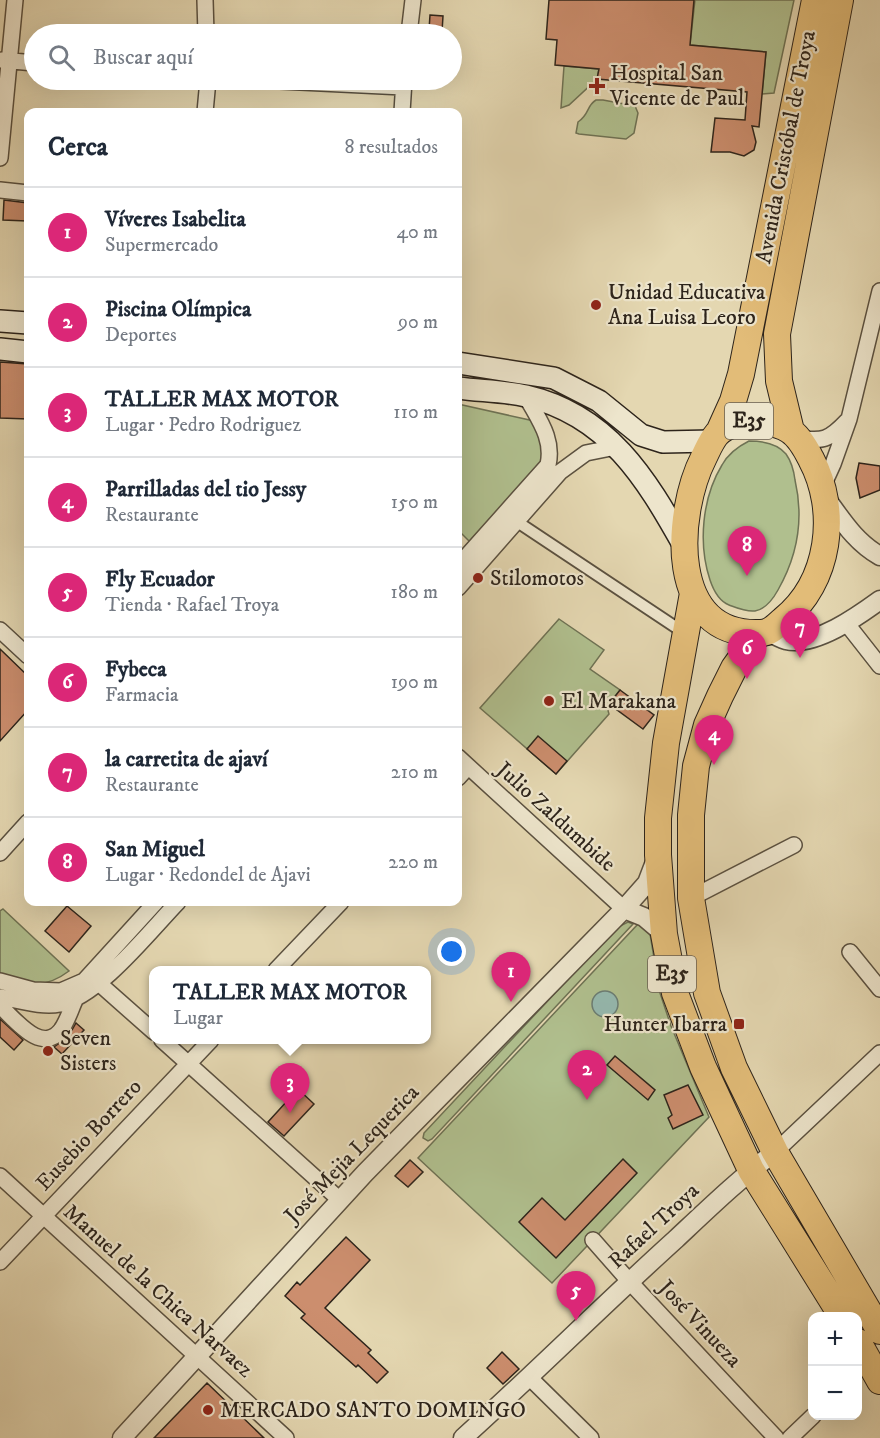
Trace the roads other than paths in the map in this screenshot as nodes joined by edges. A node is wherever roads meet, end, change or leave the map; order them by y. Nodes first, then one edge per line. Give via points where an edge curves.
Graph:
1 (15, 0) edge
2 (204, 0) edge
3 (413, 0) edge
4 (815, 0) edge
5 (840, 0) edge
6 (205, 24) edge
7 (410, 24) edge
8 (5, 61) edge
9 (24, 62) edge
10 (207, 90) edge
11 (404, 90) edge
12 (205, 108) edge
13 (402, 108) edge
14 (0, 158) edge
15 (0, 190) edge
16 (24, 193) edge
17 (879, 297) edge
18 (0, 321) edge
19 (24, 323) edge
20 (0, 349) edge
21 (24, 352) edge
22 (462, 364) edge
23 (462, 388) edge
24 (526, 396) junction
25 (849, 419) junction
26 (794, 434) junction
27 (715, 437) junction
28 (616, 447) junction
29 (824, 491) junction
30 (516, 521) junction
31 (684, 546) junction
32 (880, 555) edge
33 (462, 562) edge
34 (462, 583) edge
35 (693, 593) junction
36 (880, 600) edge
37 (847, 624) junction
38 (0, 630) edge
39 (764, 633) junction
40 (686, 634) junction
41 (24, 652) edge
42 (880, 666) edge
43 (462, 769) edge
44 (24, 826) edge
45 (794, 844) dead end
46 (0, 853) edge
47 (658, 855) junction
48 (691, 898) junction
49 (153, 906) edge
50 (174, 906) edge
51 (337, 906) edge
52 (624, 909) junction
53 (664, 934) junction
54 (850, 952) dead end
55 (280, 966) edge
56 (95, 979) junction
57 (0, 981) edge
58 (880, 989) edge
59 (0, 997) edge
60 (75, 1000) junction
61 (0, 1006) edge
62 (149, 1028) edge
63 (167, 1044) edge
64 (207, 1044) edge
65 (880, 1053) edge
66 (188, 1063) junction
67 (775, 1152) junction
68 (751, 1170) junction
69 (0, 1176) edge
70 (340, 1200) junction
71 (44, 1216) junction
72 (593, 1240) dead end
73 (0, 1262) edge
74 (629, 1281) junction
75 (839, 1312) edge
76 (880, 1331) edge
77 (197, 1356) junction
78 (530, 1378) junction
79 (809, 1420) edge
80 (122, 1438) edge
81 (286, 1438) edge
82 (463, 1438) edge
83 (591, 1438) edge
84 (776, 1438) edge
85 (790, 1438) edge

1 - 8 street
2 - 6 street
3 - 7 street
4 - 27 highway, Avenida Cristóbal de Troya / E35 via 741,374
5 - 26 highway, Avenida Cristóbal de Troya / E35 via 777,334 779,381
8 - 9 street
8 - 14 street
10 - 12 street
11 - 13 street
15 - 16 street
17 - 25 street
18 - 19 main road
20 - 21 main road
22 - 27 main road via 554,378 599,401 641,435 663,442
23 - 24 main road
24 - 28 main road via 567,409
24 - 33 street via 547,433 551,451 548,465
25 - 26 street via 825,439 816,441
25 - 29 street
26 - 27 highway, E35 via 774,423 755,420 736,423
26 - 29 highway, E35 via 808,453
27 - 31 highway, E35 via 695,474
28 - 30 street via 586,453 560,472
28 - 31 main road via 657,497
29 - 32 street via 851,533
29 - 39 highway, E35 via 827,531 817,573 789,616
30 - 34 street
30 - 40 street
31 - 35 highway, E35
35 - 39 highway, E35 via 704,611 720,624 739,632
35 - 40 highway, E35
36 - 37 street
37 - 39 street via 799,640
37 - 42 street
38 - 41 street
39 - 48 highway, E35 via 734,668 707,724 696,765 691,815
40 - 47 highway, E35 via 666,743
43 - 52 street, Julio Zaldumbide
44 - 46 street
45 - 48 street
47 - 52 street, José Mejia Lequerica via 647,883
47 - 53 highway, E35
48 - 67 highway, E35 via 707,993 734,1068
49 - 56 street
50 - 56 street
51 - 55 street
52 - 53 street via 645,917
52 - 70 street, José Mejia Lequerica
53 - 68 highway, E35 via 675,993 703,1067
54 - 58 street
56 - 57 street via 61,991 33,990
56 - 60 street
56 - 62 street
59 - 60 street via 58,1005
60 - 61 street via 61,1030 43,1040
63 - 66 street
64 - 66 street, Eusebio Borrero
65 - 67 street, Rafael Troya
66 - 70 street
66 - 71 street, Eusebio Borrero
67 - 68 street, Rafael Troya
67 - 76 highway, E35
68 - 74 street, Rafael Troya
68 - 75 highway, E35
69 - 71 street, Manuel de la Chica Narvaez
70 - 77 street, José Mejia Lequerica
71 - 73 street, Eusebio Borrero
71 - 77 street, Manuel de la Chica Narvaez
72 - 74 street, José Vinueza
74 - 78 street, Rafael Troya
74 - 84 street, José Vinueza
77 - 80 street, José Mejia Lequerica
77 - 81 street, Manuel de la Chica Narvaez
78 - 82 street, Rafael Troya
78 - 83 street
79 - 85 street

